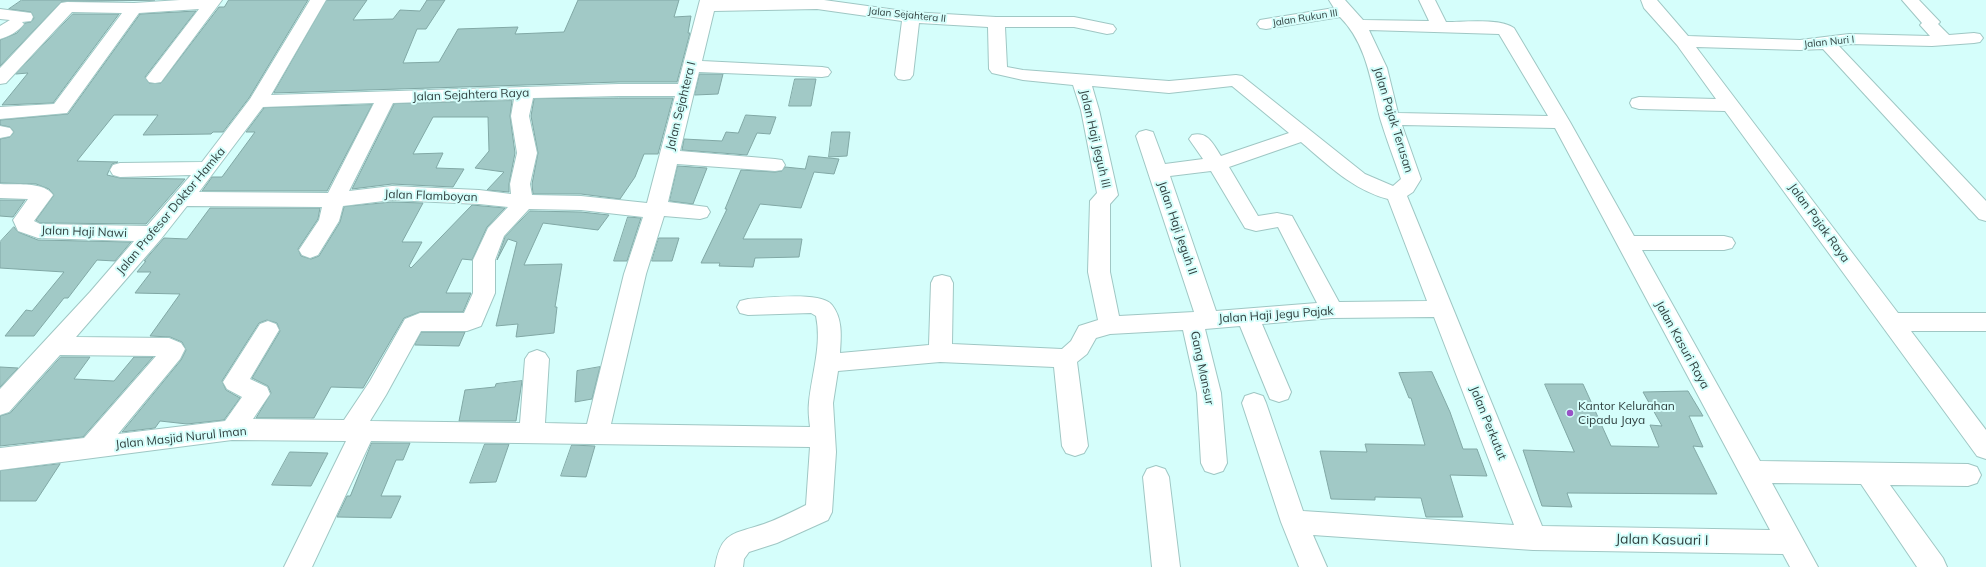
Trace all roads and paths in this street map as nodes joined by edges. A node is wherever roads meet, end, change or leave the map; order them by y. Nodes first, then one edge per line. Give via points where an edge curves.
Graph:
1 (318, 0) edge
2 (942, 0) edge
3 (1428, 0) edge
4 (1649, 0) edge
5 (1910, 0) edge
6 (213, 2) edge
7 (707, 3) edge
8 (101, 4) edge
9 (1341, 6) edge
10 (134, 8) junction
11 (0, 14) edge
12 (911, 17) junction
13 (938, 18) junction
14 (996, 22) junction
15 (1266, 24) dead end
16 (1358, 25) junction
17 (1440, 27) junction
18 (1107, 28) dead end
19 (0, 34) edge
20 (1974, 38) dead end
21 (1945, 40) junction
22 (1683, 41) junction
23 (1827, 43) junction
24 (691, 66) junction
25 (822, 72) dead end
26 (904, 75) dead end
27 (155, 78) dead end
28 (0, 79) edge
29 (1081, 80) junction
30 (684, 90) junction
31 (525, 93) junction
32 (386, 98) junction
33 (258, 101) junction
34 (1639, 103) dead end
35 (1730, 105) junction
36 (0, 113) edge
37 (1390, 119) junction
38 (1561, 122) junction
39 (1303, 135) junction
40 (1146, 136) dead end
41 (1199, 139) dead end
42 (668, 157) junction
43 (1217, 164) junction
44 (775, 165) dead end
45 (208, 168) junction
46 (120, 170) dead end
47 (1158, 171) junction
48 (0, 191) edge
49 (1396, 194) junction
50 (183, 199) junction
51 (334, 200) junction
52 (523, 202) junction
53 (655, 210) junction
54 (700, 212) dead end
55 (1986, 214) edge
56 (154, 234) junction
57 (1627, 243) junction
58 (1724, 243) dead end
59 (310, 250) dead end
60 (942, 283) dead end
61 (748, 307) dead end
62 (1443, 309) junction
63 (1332, 310) junction
64 (1248, 317) junction
65 (1200, 321) junction
66 (1897, 322) junction
67 (1986, 322) edge
68 (1110, 325) junction
69 (268, 330) dead end
70 (54, 346) junction
71 (940, 353) junction
72 (1065, 358) junction
73 (537, 359) dead end
74 (828, 363) junction
75 (1278, 392) dead end
76 (1254, 403) dead end
77 (0, 405) edge
78 (232, 430) junction
79 (357, 431) junction
80 (532, 432) junction
81 (597, 433) junction
82 (821, 437) junction
83 (1075, 446) dead end
84 (90, 448) junction
85 (1986, 449) edge
86 (0, 459) edge
87 (1214, 463) dead end
88 (1753, 472) junction
89 (1868, 474) junction
90 (1968, 475) dead end
91 (1156, 477) dead end
92 (1294, 522) junction
93 (1534, 538) junction
94 (1791, 542) junction
95 (298, 567) edge
96 (728, 567) edge
97 (1166, 567) edge
98 (1313, 567) edge
99 (1804, 567) edge
100 (1933, 567) edge

1 - 33 street, Jalan Profesor Doktor Hamka
2 - 13 street
3 - 17 street
4 - 22 street, Jalan Pajak Raya via 1658,14
5 - 21 street via 1925,15 1930,22 1929,25
6 - 10 street
6 - 27 street
7 - 12 street, Jalan Sejahtera II via 817,4
7 - 24 street, Jalan Sejahtera I
8 - 10 street
8 - 28 street via 67,7
9 - 15 street, Jalan Rukun III
9 - 16 street, Jalan Pajak Terusan
10 - 36 street via 60,110
11 - 19 street via 20,21
12 - 13 street, Jalan Sejahtera II
12 - 26 street
13 - 14 street, Jalan Sejahtera II
14 - 18 street, Jalan Sejahtera II via 1074,22
14 - 29 street via 998,69 1022,75
16 - 17 street, Jalan Kasuri Raya
16 - 37 street, Jalan Pajak Terusan via 1378,68
17 - 38 street, Jalan Kasuri Raya via 1496,28 1508,32
20 - 21 street, Jalan Nuri I
21 - 23 street, Jalan Nuri I via 1849,39
22 - 23 street, Jalan Nuri I via 1800,45
22 - 35 street, Jalan Pajak Raya
23 - 55 street
24 - 25 street
24 - 30 street, Jalan Sejahtera I
29 - 39 street via 1169,87 1236,80
29 - 68 street, Jalan Haji Jeguh III via 1108,194 1100,201 1099,272
30 - 31 street, Jalan Sejahtera Raya
30 - 42 street, Jalan Sejahtera I
31 - 32 street, Jalan Sejahtera Raya
31 - 52 street via 520,116 527,153 520,184
32 - 33 street, Jalan Sejahtera Raya
32 - 51 street
33 - 45 street, Jalan Profesor Doktor Hamka
34 - 35 street
35 - 66 street, Jalan Pajak Raya
37 - 38 street
37 - 49 street, Jalan Pajak Terusan via 1411,179 1406,187
38 - 57 street, Jalan Kasuri Raya
39 - 43 street
39 - 49 street via 1358,179 1380,190
40 - 47 street, Jalan Haji Jeguh II
41 - 43 street
42 - 44 street
42 - 53 street, Jalan Sejahtera I
43 - 47 street
43 - 63 street via 1252,223 1285,221
45 - 46 street
45 - 50 street, Jalan Profesor Doktor Hamka
47 - 65 street, Jalan Haji Jeguh II
48 - 56 street, Jalan Haji Nawi via 39,192 43,196 23,220 25,226 38,231
49 - 62 street
50 - 51 street, Jalan Flamboyan
50 - 56 street, Jalan Profesor Doktor Hamka
51 - 52 street, Jalan Flamboyan via 392,193
51 - 59 street via 329,221
52 - 53 street, Jalan Flamboyan via 581,202
52 - 79 street via 495,233 484,260 484,293 474,318 467,322 420,322 413,325
53 - 54 street, Jalan Flamboyan
53 - 81 street, Jalan Sejahtera I via 635,274
56 - 70 street, Jalan Profesor Doktor Hamka
57 - 58 street
57 - 88 street, Jalan Kasuri Raya
60 - 71 street
61 - 74 street via 811,305 824,310 829,339
62 - 63 street, Jalan Haji Jegu Pajak
62 - 93 street, Jalan Perkutut
63 - 64 street, Jalan Haji Jegu Pajak
64 - 65 street, Jalan Haji Jegu Pajak
64 - 75 street
65 - 68 street, Jalan Haji Jegu Pajak
65 - 87 street, Gang Mansur
66 - 67 street
66 - 85 street, Jalan Pajak Raya
68 - 72 street via 1087,332 1075,354
69 - 78 street via 235,382 258,394
70 - 77 street, Jalan Profesor Doktor Hamka
70 - 84 street via 173,349
71 - 72 street
71 - 74 street
72 - 83 street
73 - 80 street
74 - 82 street via 821,403
76 - 92 street
78 - 79 street, Jalan Masjid Nurul Iman
78 - 84 street, Jalan Masjid Nurul Iman
79 - 80 street, Jalan Masjid Nurul Iman
79 - 95 street
80 - 81 street, Jalan Masjid Nurul Iman
81 - 82 street, Jalan Masjid Nurul Iman
82 - 96 street via 823,452 819,512 768,535 741,542 731,554
84 - 86 street, Jalan Masjid Nurul Iman
88 - 89 street
88 - 94 street, Jalan Kasuri Raya
89 - 90 street
89 - 100 street
91 - 97 street
92 - 93 street, Jalan Kasuari I
92 - 98 street
93 - 94 street, Jalan Kasuari I
94 - 99 street, Jalan Kasuri Raya

